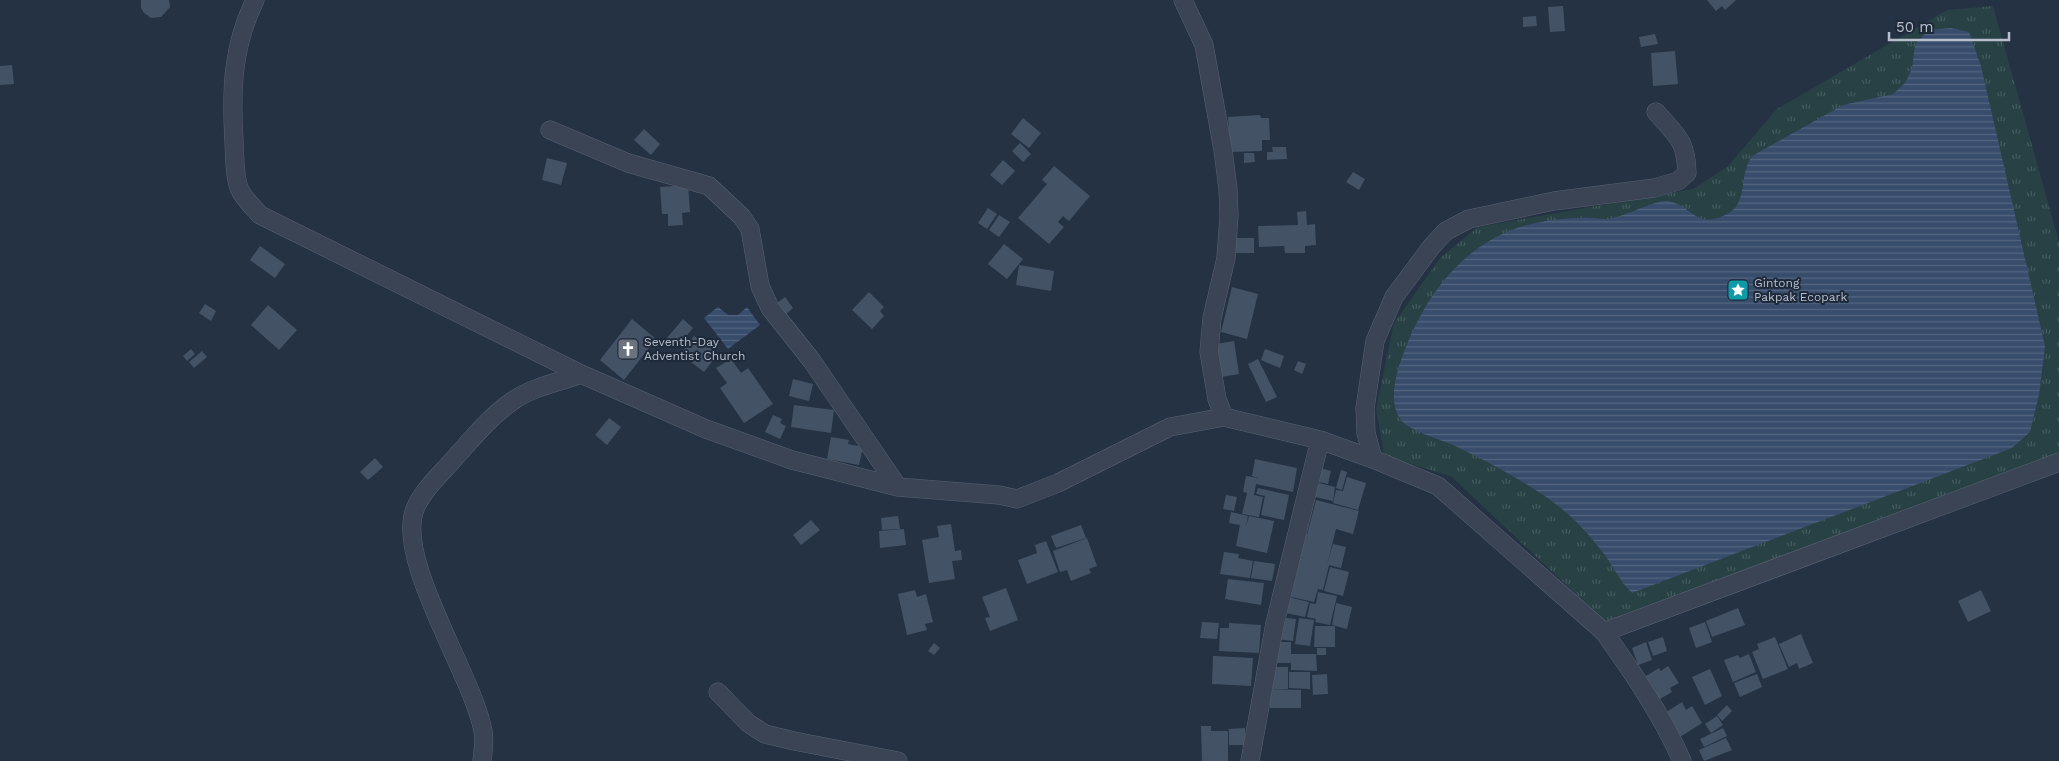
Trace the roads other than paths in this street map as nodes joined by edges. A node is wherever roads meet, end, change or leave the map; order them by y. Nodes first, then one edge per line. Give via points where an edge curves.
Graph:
1 (255, 0) edge
2 (1183, 0) edge
3 (1656, 112) dead end
4 (550, 130) dead end
5 (581, 374) junction
6 (1224, 417) junction
7 (1320, 440) junction
8 (1373, 459) junction
9 (2059, 462) edge
10 (898, 487) junction
11 (1604, 632) junction
12 (718, 692) dead end
13 (482, 761) edge
14 (898, 761) edge
15 (1250, 761) edge
16 (1682, 761) edge

1 - 5 street via 240,38 232,87 236,171 248,202 260,215
2 - 6 street via 1204,45 1228,189 1226,258 1212,318 1209,352 1217,399
3 - 8 street via 1682,141 1686,174 1678,181 1654,188 1554,201 1469,219 1446,232 1432,246 1394,297 1375,342 1365,408 1366,433
4 - 10 street via 628,163 709,186 742,217 750,229 760,286 770,308 812,361
5 - 10 street via 706,429 783,457
5 - 13 street via 527,393 501,409 426,490 415,508 411,523 419,567 478,713 484,743
6 - 7 street
6 - 10 street via 1170,427 1058,483 1017,499
7 - 8 street
7 - 15 street via 1275,623
8 - 11 street via 1438,486
9 - 11 street
11 - 16 street via 1648,696
12 - 14 street via 748,723 765,734

